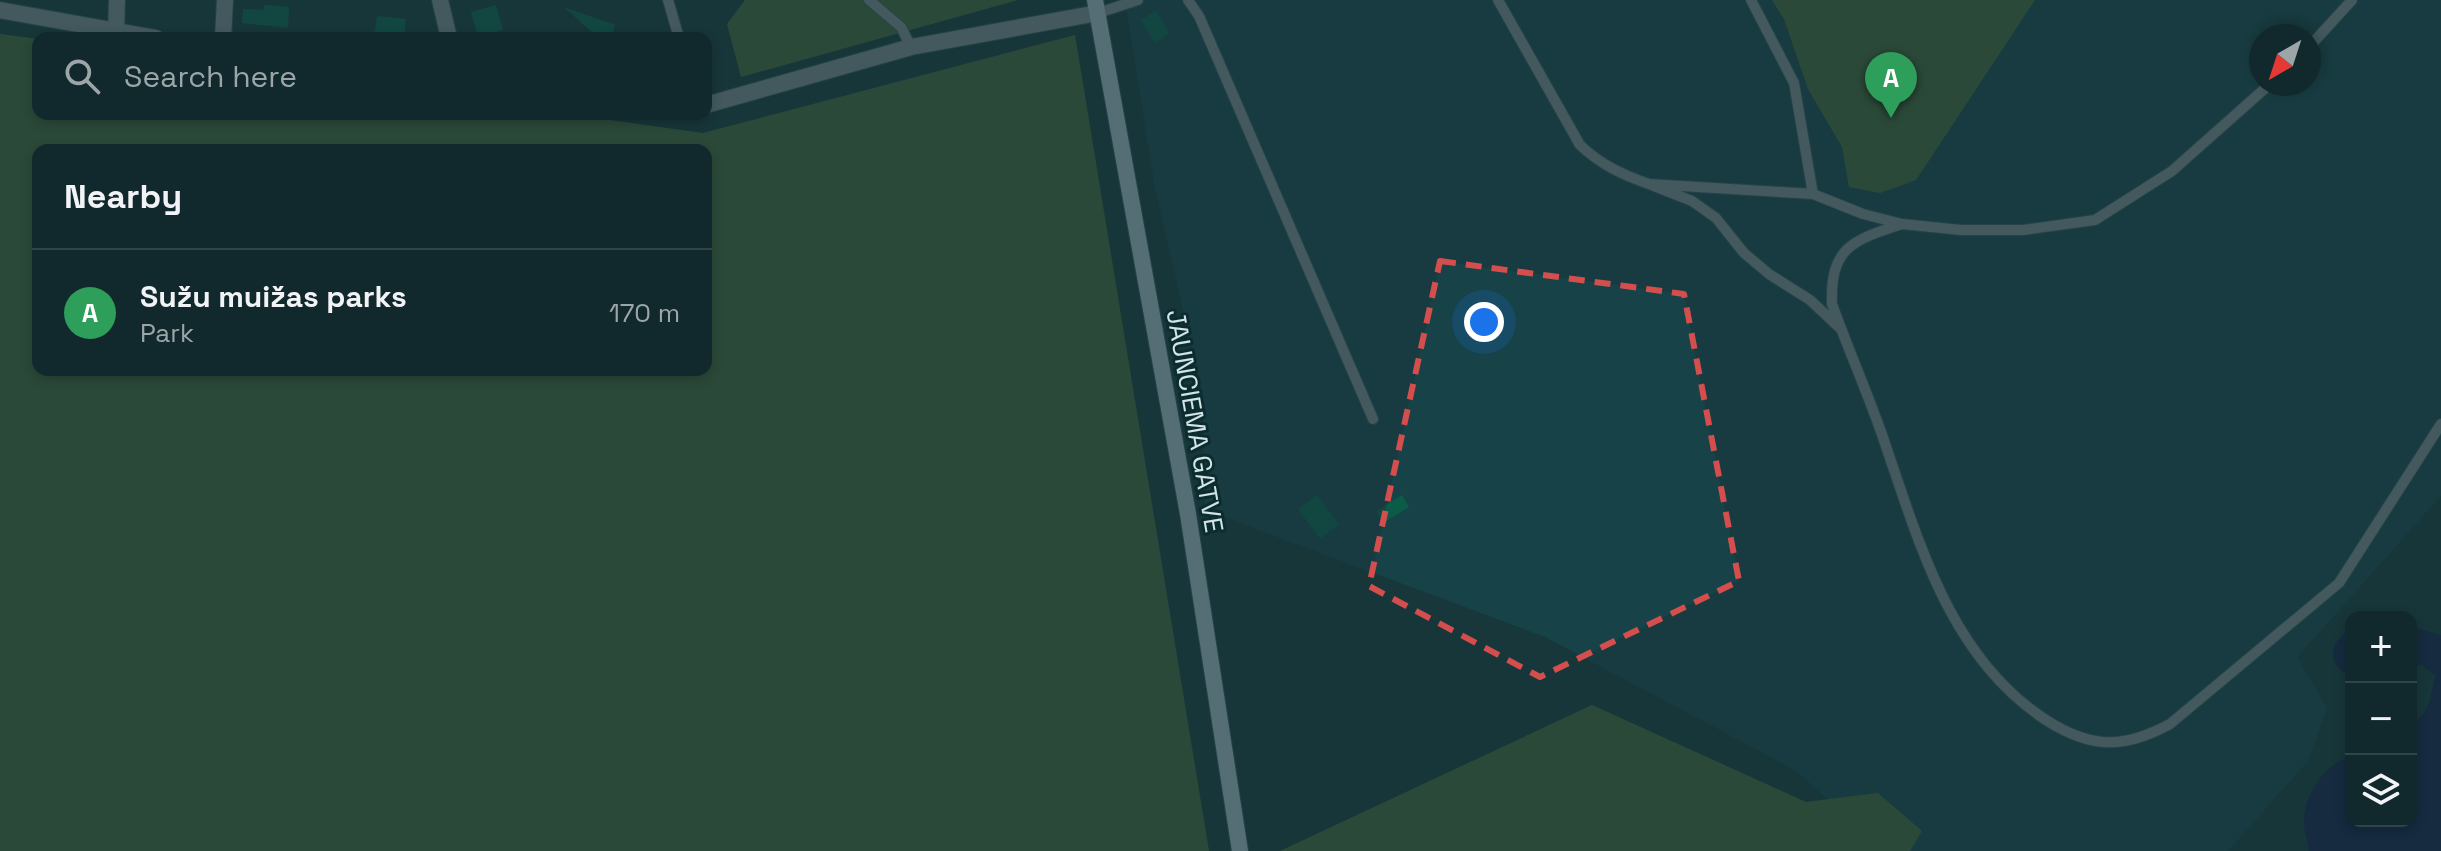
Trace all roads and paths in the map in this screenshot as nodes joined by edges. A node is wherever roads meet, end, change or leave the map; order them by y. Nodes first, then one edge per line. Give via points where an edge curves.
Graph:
1 (117, 0) edge
2 (225, 0) edge
3 (440, 0) edge
4 (668, 0) edge
5 (869, 0) edge
6 (1138, 0) edge
7 (1188, 0) edge
8 (1498, 0) edge
9 (1751, 0) edge
10 (2352, 0) edge
11 (1096, 6) edge
12 (0, 10) edge
13 (116, 32) joint
14 (223, 32) edge
15 (448, 32) edge
16 (677, 32) edge
17 (2321, 34) edge
18 (911, 47) junction
19 (2256, 96) edge
20 (712, 103) edge
21 (1649, 184) junction
22 (1813, 194) junction
23 (1902, 224) junction
24 (1841, 329) junction
25 (1373, 419) dead end
26 (2441, 424) edge
27 (1240, 851) edge

1 - 13 street
2 - 14 street
3 - 15 street
4 - 16 lane
5 - 18 lane via 901,27
6 - 11 lane
7 - 25 lane
8 - 21 lane via 1580,145 1596,160
9 - 22 lane via 1794,83
10 - 17 lane
11 - 18 street
11 - 27 main road, JAUNCIEMA GATVE via 1188,514
12 - 13 street
18 - 20 street
19 - 23 lane via 2172,171 2095,220 2023,230
21 - 22 lane
21 - 24 lane via 1692,201 1716,218 1744,253
22 - 23 lane
23 - 24 lane via 1847,246 1831,274 1832,304
24 - 26 lane via 1923,555 1946,604 2000,684 2054,725 2090,741 2141,740 2170,724 2339,583

